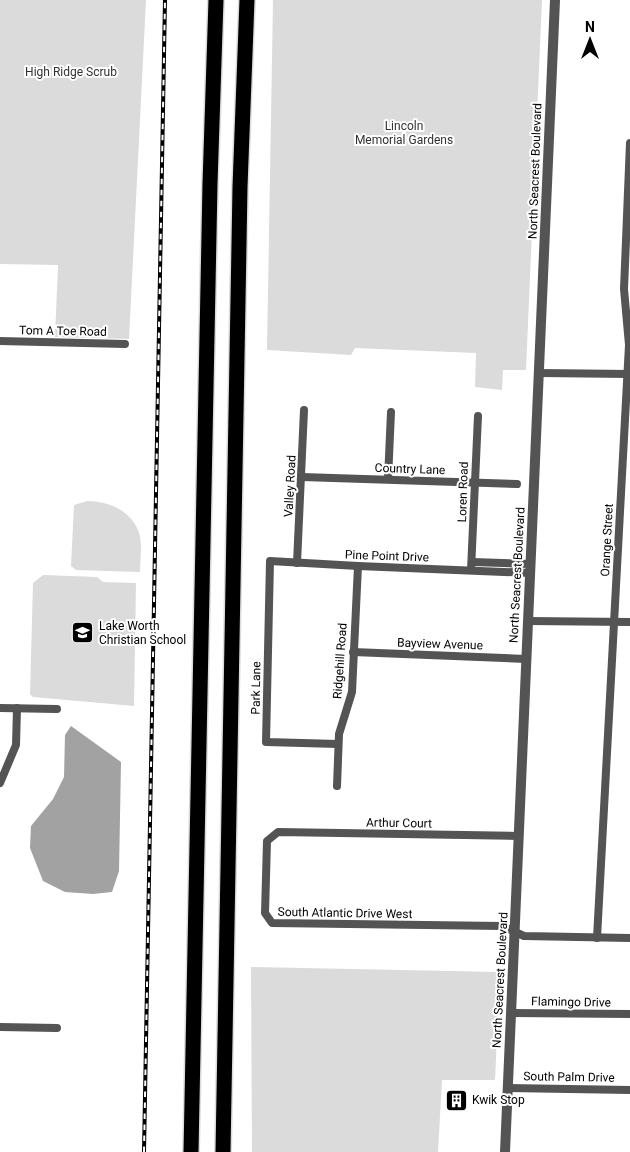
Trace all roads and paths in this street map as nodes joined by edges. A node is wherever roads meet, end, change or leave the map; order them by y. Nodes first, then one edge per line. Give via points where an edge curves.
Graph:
1 (247, 0) edge
2 (555, 0) edge
3 (214, 4) edge
4 (630, 143) edge
5 (629, 210) edge
6 (627, 290) edge
7 (0, 341) edge
8 (125, 344) dead end
9 (539, 373) junction
10 (629, 374) edge
11 (304, 410) dead end
12 (391, 412) dead end
13 (478, 416) dead end
14 (627, 457) edge
15 (302, 477) junction
16 (388, 479) junction
17 (475, 483) junction
18 (517, 484) dead end
19 (270, 561) joint
20 (297, 562) junction
21 (358, 566) junction
22 (471, 566) junction
23 (530, 568) junction
24 (528, 621) junction
25 (614, 622) junction
26 (630, 622) edge
27 (353, 652) junction
28 (526, 659) junction
29 (0, 708) edge
30 (17, 708) junction
31 (57, 709) dead end
32 (338, 744) junction
33 (0, 783) edge
34 (337, 786) dead end
35 (278, 832) joint
36 (518, 836) junction
37 (514, 932) junction
38 (597, 938) junction
39 (630, 938) edge
40 (511, 1012) junction
41 (630, 1014) edge
42 (0, 1027) edge
43 (57, 1028) dead end
44 (508, 1088) junction
45 (630, 1090) edge
46 (192, 1123) junction
47 (181, 1152) edge
48 (191, 1152) edge
49 (223, 1152) edge
50 (505, 1152) edge

1 - 49 highway via 240,178
2 - 9 street, North Seacrest Boulevard
3 - 46 highway
4 - 5 street, Orange Street
5 - 6 street, Orange Street
6 - 10 street, Orange Street
7 - 8 street, Tom A Toe Road
9 - 10 street
9 - 23 street, North Seacrest Boulevard
10 - 14 street, Orange Street
11 - 15 street, Valley Road
12 - 16 street
13 - 17 street, Loren Road
14 - 25 street, Orange Street
15 - 16 street, Country Lane
15 - 20 street, Valley Road
16 - 17 street, Country Lane
17 - 18 street, Country Lane
17 - 22 street, Loren Road
19 - 20 street, Pine Point Drive
19 - 32 street, Park Lane via 266,742
20 - 21 street, Pine Point Drive
21 - 22 street, Pine Point Drive
21 - 27 street, Ridgehill Road
22 - 23 street, Pine Point Drive
23 - 24 street, North Seacrest Boulevard
24 - 25 street
24 - 28 street, North Seacrest Boulevard
25 - 26 street
25 - 38 street, Orange Street
27 - 28 street, Bayview Avenue
27 - 32 street, Ridgehill Road via 352,692
28 - 36 street, North Seacrest Boulevard
29 - 30 street
30 - 31 street
30 - 33 street via 16,745
32 - 34 street, Ridgehill Road
35 - 36 street, Arthur Court
35 - 37 street, South Atlantic Drive West via 267,841 265,913 272,923 502,926
36 - 37 street, North Seacrest Boulevard
37 - 38 street via 524,936
37 - 40 street, North Seacrest Boulevard
38 - 39 street
40 - 41 street, Flamingo Drive
40 - 44 street, North Seacrest Boulevard
42 - 43 street
44 - 45 street, South Palm Drive
44 - 50 street, North Seacrest Boulevard
46 - 47 highway
46 - 48 highway

